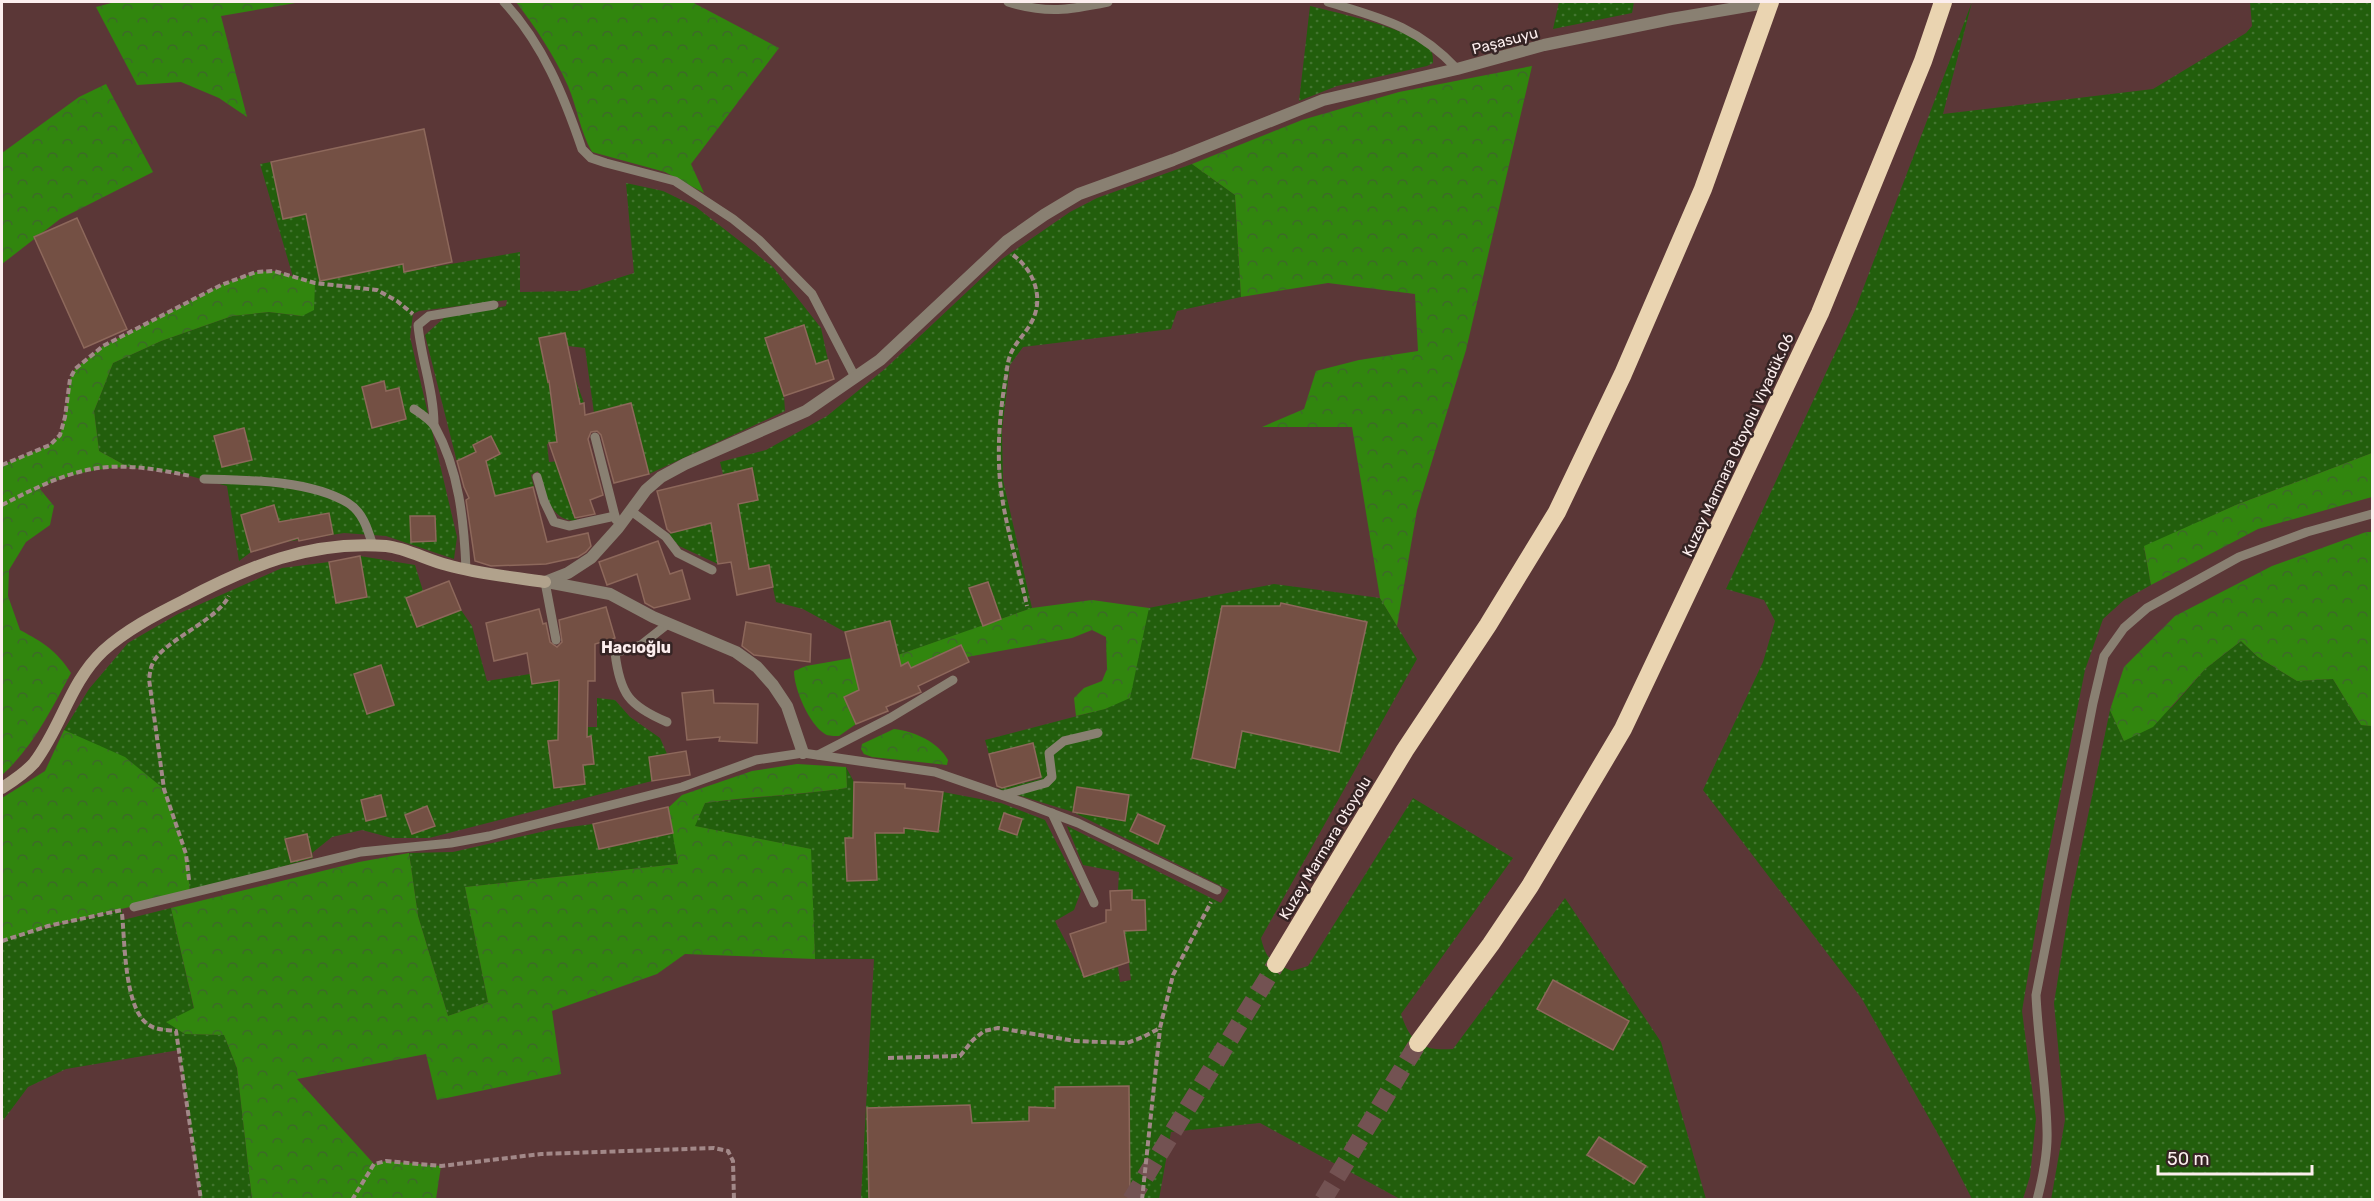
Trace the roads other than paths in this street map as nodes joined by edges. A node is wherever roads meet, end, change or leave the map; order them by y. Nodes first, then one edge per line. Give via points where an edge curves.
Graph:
1 (504, 2) edge
2 (1008, 2) edge
3 (1108, 2) edge
4 (1328, 2) edge
5 (1771, 2) edge
6 (1943, 2) edge
7 (1456, 69) junction
8 (494, 304) dead end
9 (855, 377) junction
10 (414, 409) dead end
11 (434, 425) junction
12 (595, 436) dead end
13 (537, 477) dead end
14 (204, 479) road end
15 (631, 511) junction
16 (2373, 514) edge
17 (617, 522) junction
18 (373, 546) junction
19 (466, 569) junction
20 (712, 570) dead end
21 (545, 582) junction
22 (669, 623) junction
23 (555, 640) dead end
24 (953, 680) dead end
25 (667, 722) dead end
26 (1098, 733) dead end
27 (803, 753) junction
28 (818, 755) junction
29 (2, 788) edge
30 (1003, 795) junction
31 (1052, 813) junction
32 (1217, 890) road end
33 (1094, 903) dead end
34 (134, 907) road end
35 (1276, 964) tunnel mouth
36 (1418, 1043) tunnel mouth
37 (2037, 1200) edge

1 - 9 lane via 557,80 582,150 606,163 675,181 742,226 812,294
2 - 3 lane via 1044,10
4 - 7 lane, Paşasuyu via 1391,21 1422,38
5 - 7 street, Paşasuyu via 1545,45
5 - 35 highway, Kuzey Marmara Otoyolu via 1703,189 1623,374 1557,512 1405,750
6 - 36 highway, Kuzey Marmara Otoyolu Viyadük.06 via 1923,61 1815,324 1623,729 1530,886
7 - 9 street via 1323,100 1080,194 999,248 880,360
8 - 11 lane via 429,316 418,326 434,404
9 - 15 street via 806,411 662,477 646,490
10 - 11 lane
11 - 19 lane via 461,503
12 - 17 lane
13 - 17 lane via 554,522 569,526
14 - 18 lane via 270,481 321,492 349,503 366,522
15 - 17 street
15 - 20 lane via 666,537 678,553
16 - 37 lane via 2307,532 2239,557 2147,608 2124,628 2104,656 2036,995 2048,1132
17 - 21 street via 591,558
18 - 19 street via 390,547
18 - 29 street via 301,552 269,561 223,580 134,628 103,652 82,676 33,764
19 - 21 street
21 - 22 street via 609,594
21 - 23 lane
22 - 25 lane via 641,645 615,653 618,676 627,696 642,712
22 - 27 street via 736,652 757,667 787,706
24 - 28 lane
26 - 30 lane via 1064,741 1049,753 1052,777 1046,783
27 - 28 lane
27 - 34 lane via 756,760 682,787 489,836 361,852
28 - 30 lane via 935,772
30 - 31 lane
31 - 32 lane
31 - 33 lane

